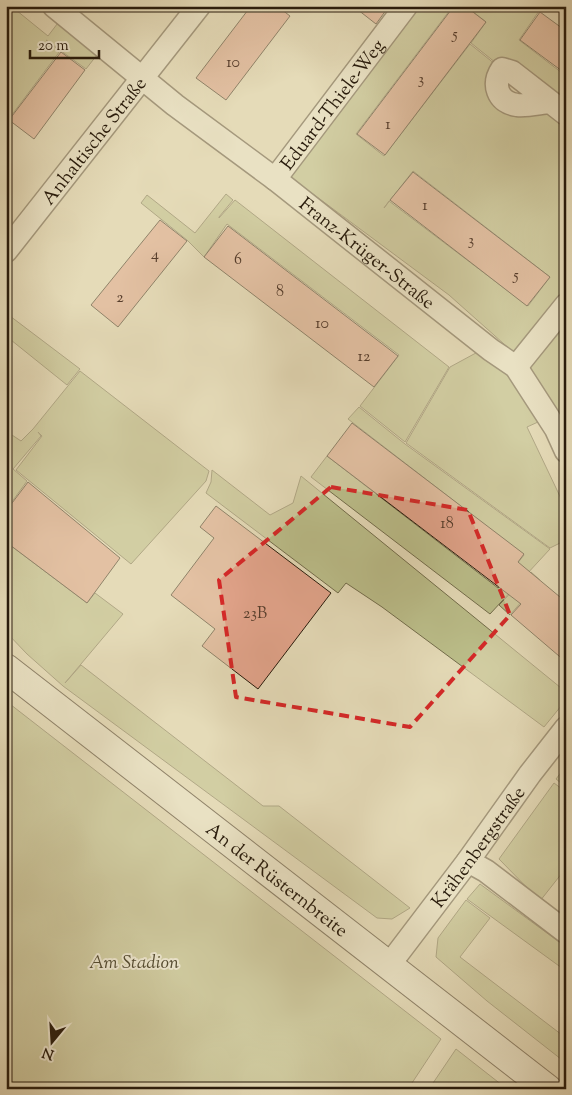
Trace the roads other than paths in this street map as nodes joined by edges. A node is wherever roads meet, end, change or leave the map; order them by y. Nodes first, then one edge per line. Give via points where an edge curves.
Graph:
1 (54, 6) edge
2 (199, 6) edge
3 (406, 6) edge
4 (142, 79) junction
5 (275, 179) junction
6 (6, 251) edge
7 (566, 305) edge
8 (516, 366) junction
9 (566, 451) edge
10 (6, 668) edge
11 (566, 728) edge
12 (468, 861) junction
13 (566, 932) edge
14 (389, 965) junction
15 (548, 1089) edge

1 - 4 street, Franz-Krüger-Straße
2 - 4 street, Anhaltische Straße
3 - 5 street, Eduard-Thiele-Weg
4 - 5 street, Franz-Krüger-Straße
4 - 6 street, Anhaltische Straße
5 - 8 street, Franz-Krüger-Straße via 491,350
7 - 8 street
8 - 9 street, Franz-Krüger-Straße via 556,428
10 - 14 main road, An der Rüsternbreite
11 - 12 street, Krähenbergstraße
12 - 13 street
12 - 14 street, Krähenbergstraße
14 - 15 main road, An der Rüsternbreite

